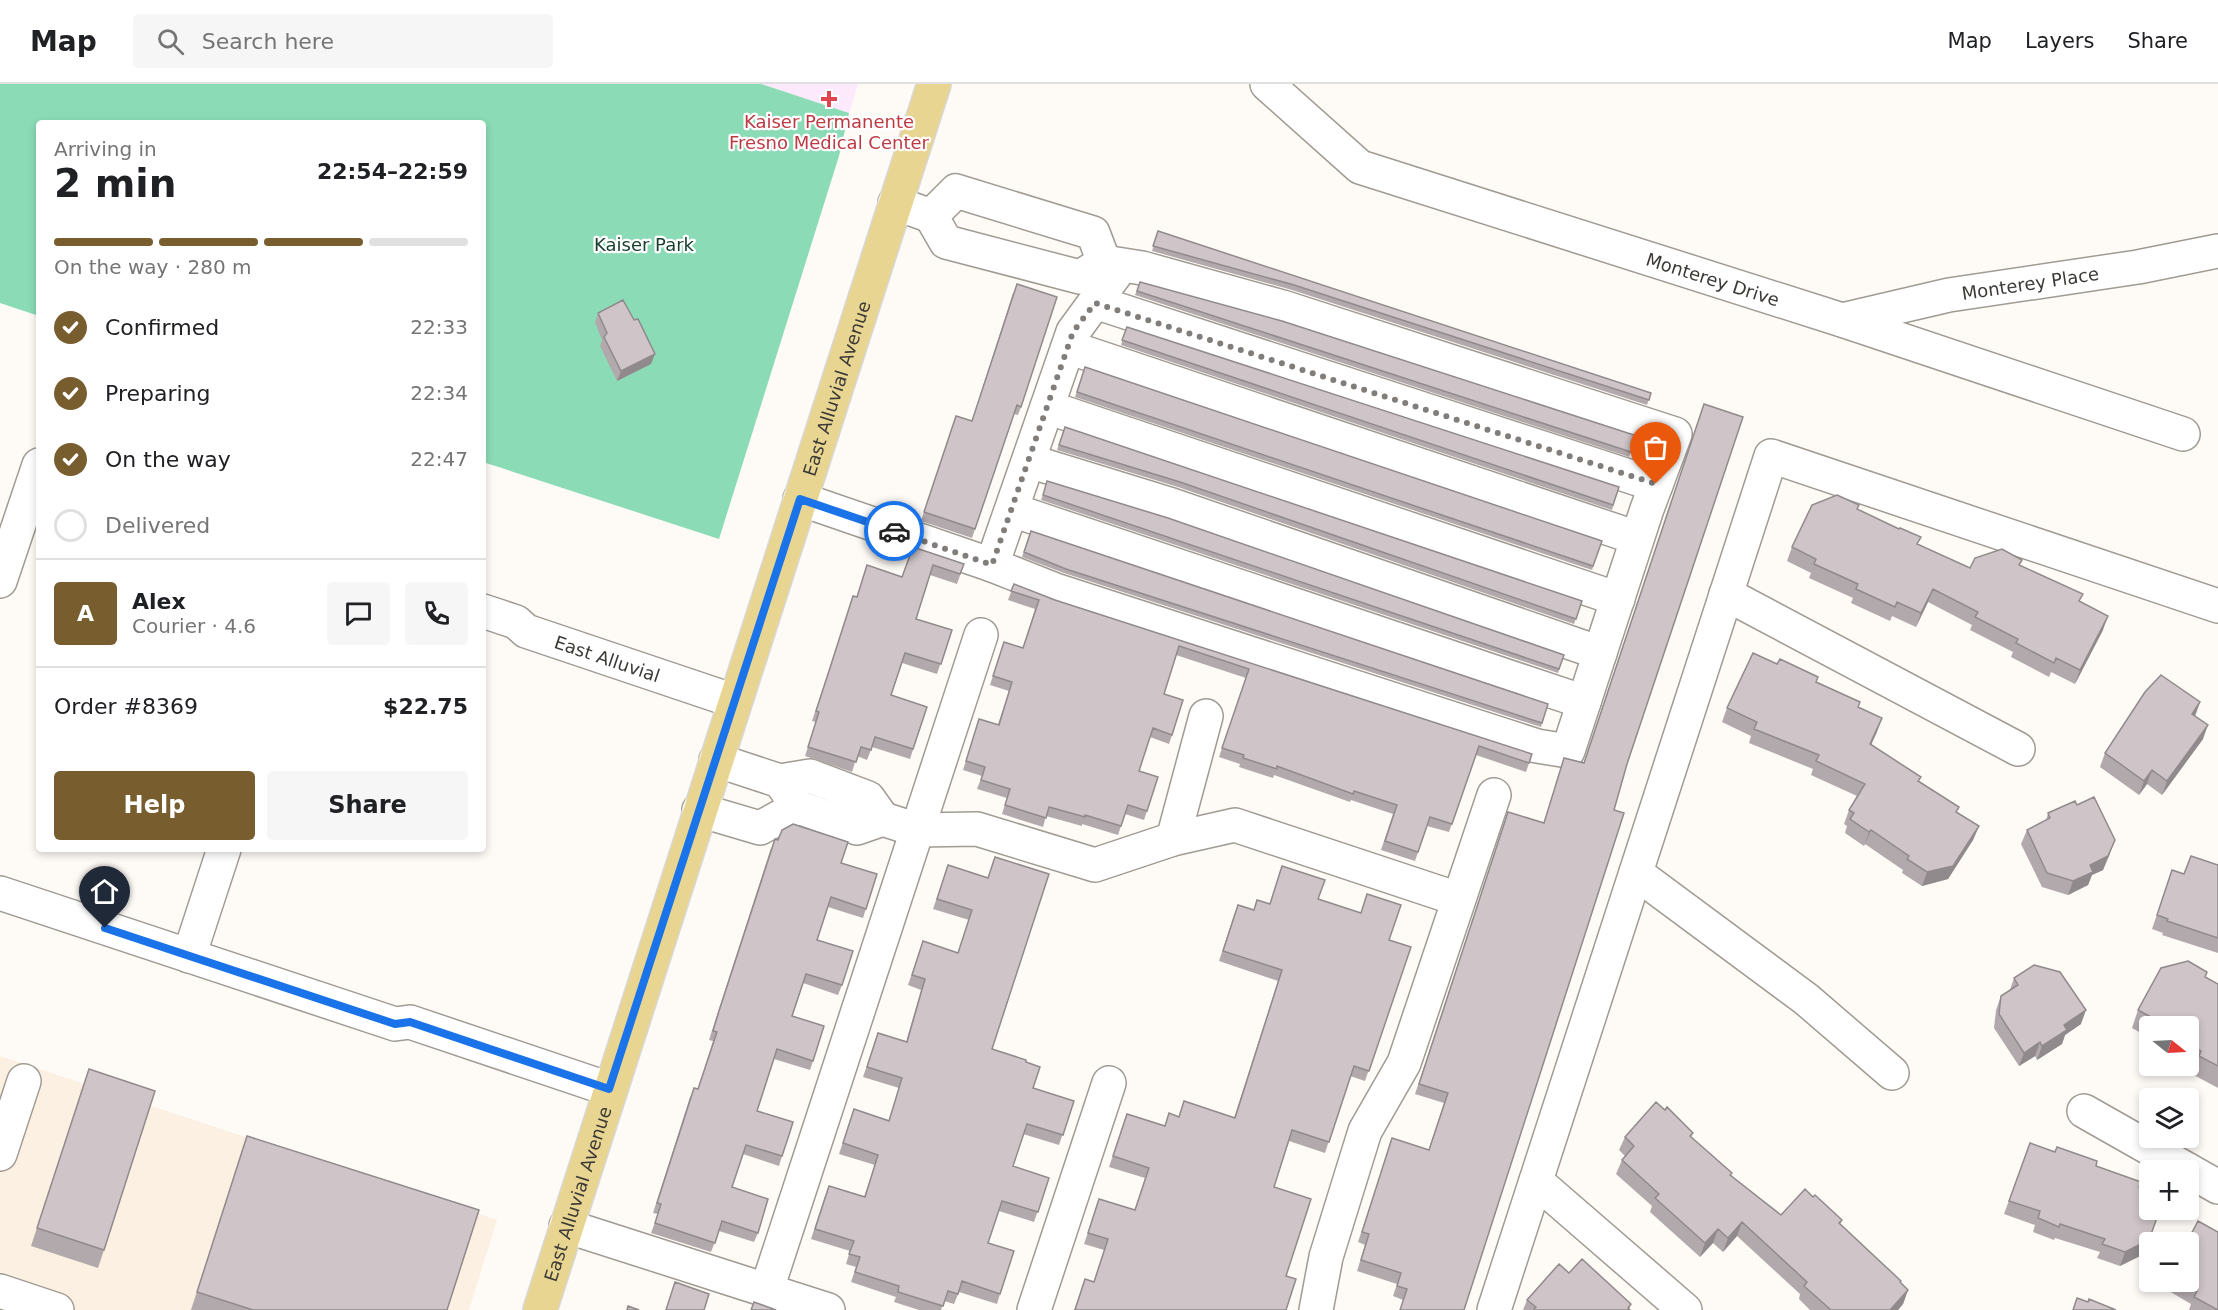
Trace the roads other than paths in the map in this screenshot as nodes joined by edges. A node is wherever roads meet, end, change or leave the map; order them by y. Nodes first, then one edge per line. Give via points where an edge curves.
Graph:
1 (934, 84) edge
2 (1267, 84) edge
3 (895, 203) junction
4 (1013, 208) junction
5 (931, 216) junction
6 (2218, 251) edge
7 (1001, 257) junction
8 (1113, 264) junction
9 (1095, 303) junction
10 (1842, 320) junction
11 (1068, 347) junction
12 (1047, 407) junction
13 (2183, 434) dead end
14 (1029, 461) junction
15 (36, 474) edge
16 (1656, 484) junction
17 (800, 499) junction
18 (1012, 510) junction
19 (1637, 538) junction
20 (992, 565) junction
21 (0, 581) edge
22 (1726, 594) junction
23 (1618, 599) junction
24 (2218, 606) edge
25 (486, 612) edge
26 (981, 635) dead end
27 (1600, 653) junction
28 (735, 701) junction
29 (1584, 702) junction
30 (1206, 716) dead end
31 (2018, 749) dead end
32 (716, 760) junction
33 (789, 794) junction
34 (1494, 795) dead end
35 (699, 810) junction
36 (917, 830) junction
37 (1173, 840) junction
38 (223, 852) edge
39 (1636, 873) junction
40 (0, 893) edge
41 (1458, 899) junction
42 (189, 956) junction
43 (1892, 1073) dead end
44 (24, 1080) dead end
45 (1109, 1083) dead end
46 (609, 1089) junction
47 (2084, 1111) dead end
48 (0, 1154) edge
49 (2170, 1160) edge
50 (2199, 1176) edge
51 (1536, 1181) junction
52 (2218, 1187) edge
53 (566, 1226) junction
54 (767, 1289) junction
55 (0, 1291) edge
56 (57, 1310) edge
57 (540, 1310) edge
58 (828, 1310) edge
59 (1034, 1310) edge
60 (1316, 1310) edge
61 (1494, 1310) edge
62 (1685, 1310) edge

1 - 3 main road, East Alluvial Avenue
2 - 10 street, Monterey Drive via 1360,167
3 - 5 street
3 - 17 main road, East Alluvial Avenue
4 - 5 street via 956,191
4 - 7 street
4 - 8 street via 1093,233
5 - 7 street via 946,242
6 - 10 street, Monterey Place via 1949,295
7 - 8 street via 1080,277
8 - 9 street
8 - 16 street via 1142,268 1286,308 1675,434
9 - 11 street via 1073,332
9 - 16 street
10 - 13 street, Monterey Drive
11 - 12 street
11 - 19 street
12 - 14 street
12 - 23 street
14 - 18 street
14 - 27 street via 1172,505
15 - 21 street
16 - 19 street
17 - 20 street
17 - 28 main road, East Alluvial Avenue
18 - 20 street
18 - 29 street
19 - 23 street
20 - 29 street via 1058,591 1537,746 1568,751
22 - 24 street via 1771,456
22 - 31 street
22 - 39 street
23 - 27 street
25 - 28 street, East Alluvial via 516,622 526,632
26 - 36 street
27 - 29 street
28 - 32 main road, East Alluvial Avenue
30 - 37 street
32 - 33 street
32 - 35 main road, East Alluvial Avenue
33 - 35 street via 760,828
33 - 36 street via 810,776 868,798 883,819
34 - 41 street
35 - 46 main road, East Alluvial Avenue
36 - 37 street via 977,830 1095,865
36 - 54 street
37 - 41 street via 1235,825
38 - 42 street
39 - 43 street via 1806,999
39 - 51 street
40 - 42 street
41 - 60 street via 1404,1063 1365,1131 1326,1257
42 - 46 street via 395,1024 410,1022
44 - 48 street
45 - 59 street
46 - 53 main road, East Alluvial Avenue
47 - 49 street
50 - 52 street
51 - 61 street
51 - 62 street
53 - 54 street
53 - 57 main road, East Alluvial Avenue
54 - 58 street
55 - 56 street

